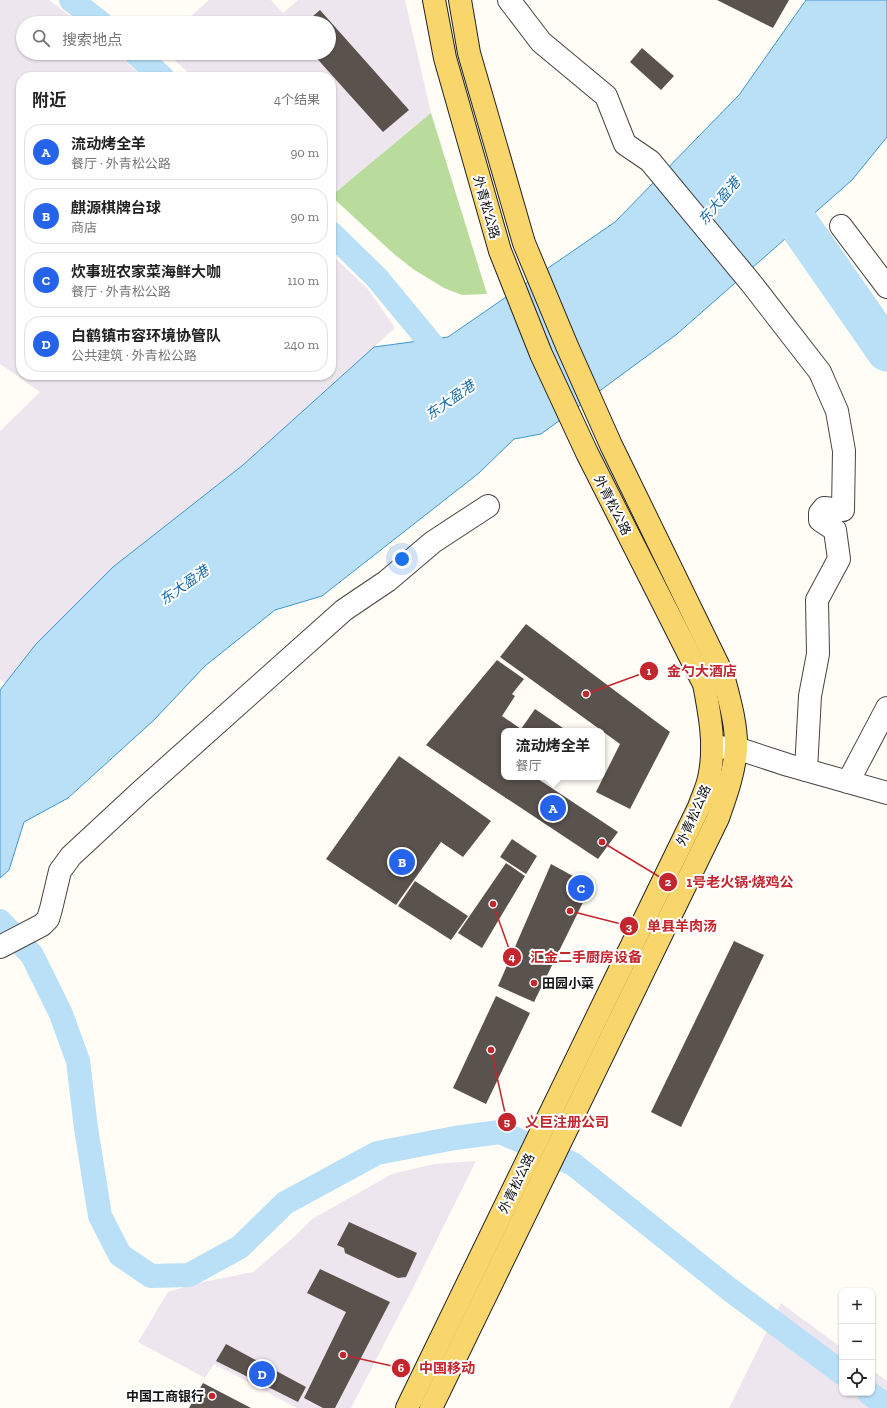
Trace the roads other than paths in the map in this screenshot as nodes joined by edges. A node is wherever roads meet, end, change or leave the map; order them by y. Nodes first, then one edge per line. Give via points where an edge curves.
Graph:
1 (434, 0) edge
2 (460, 0) edge
3 (509, 0) edge
4 (841, 226) dead end
5 (887, 287) edge
6 (488, 506) dead end
7 (887, 708) edge
8 (712, 747) junction
9 (736, 748) junction
10 (806, 770) junction
11 (848, 782) junction
12 (887, 793) edge
13 (0, 947) edge
14 (407, 1408) edge
15 (431, 1408) edge

1 - 8 main road, 外青松公路 via 445,58 500,251 541,354 587,453 704,684 710,715
2 - 9 main road, 外青松公路 via 469,53 524,243 611,445 724,675
3 - 10 street via 542,42 606,96 625,144 650,161 751,283 820,372 836,411 844,451 844,510 824,508 820,513 820,520 835,530 838,559 817,600 818,654 810,696
4 - 5 street
6 - 13 street via 433,542 387,580 344,610 140,792 76,851 60,871 48,919 42,925
7 - 11 street
8 - 9 street
8 - 14 main road, 外青松公路 via 709,779 699,807
9 - 10 street
9 - 15 main road, 外青松公路 via 730,784 718,818
10 - 11 street
11 - 12 street

